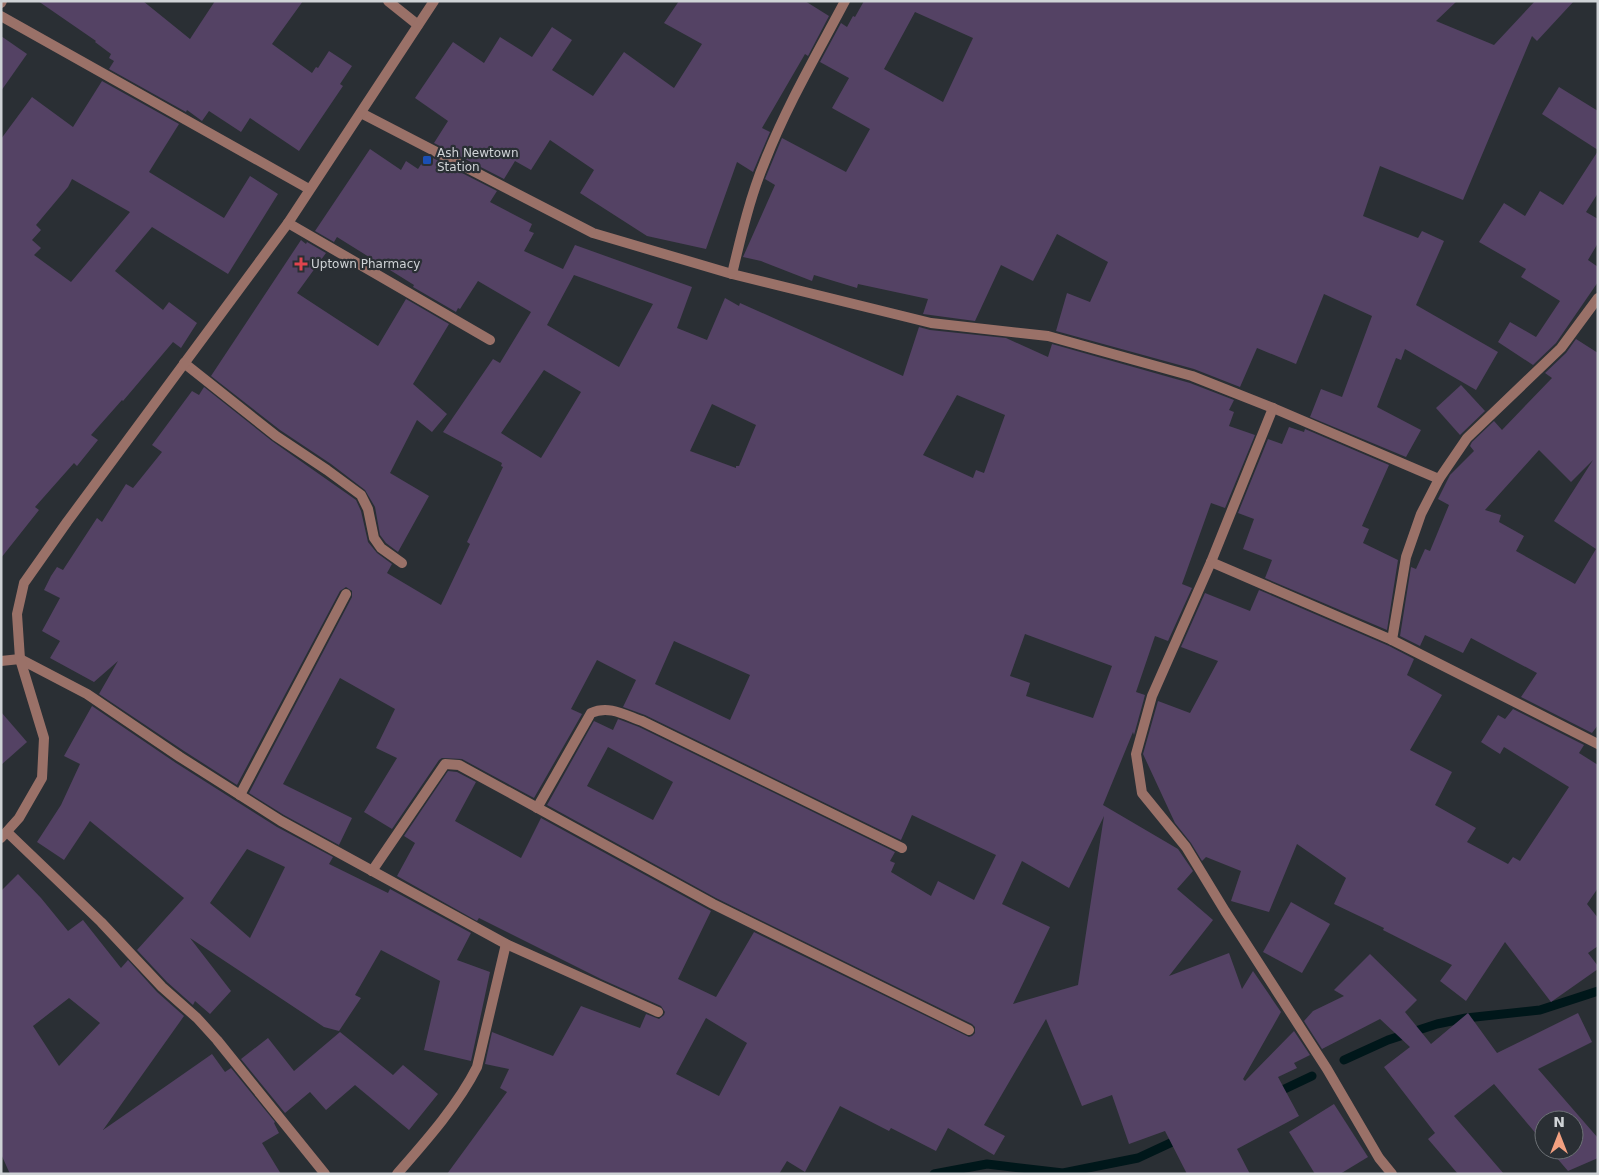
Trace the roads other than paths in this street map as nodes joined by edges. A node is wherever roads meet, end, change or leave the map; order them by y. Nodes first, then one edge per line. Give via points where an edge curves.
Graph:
1 (388, 1) edge
2 (434, 1) edge
3 (845, 1) edge
4 (1, 16) edge
5 (418, 25) junction
6 (361, 113) junction
7 (309, 190) junction
8 (288, 223) junction
9 (732, 274) junction
10 (1598, 298) edge
11 (490, 340) dead end
12 (184, 363) junction
13 (1273, 408) junction
14 (1438, 479) junction
15 (1211, 562) junction
16 (402, 563) dead end
17 (346, 594) dead end
18 (1392, 640) junction
19 (20, 659) junction
20 (1, 661) edge
21 (1598, 744) edge
22 (240, 795) junction
23 (537, 808) junction
24 (4, 835) edge
25 (902, 848) dead end
26 (372, 871) junction
27 (506, 944) junction
28 (658, 1012) dead end
29 (969, 1030) dead end
30 (325, 1174) edge
31 (397, 1174) edge
32 (1392, 1174) edge

1 - 5 street
2 - 5 street
3 - 9 street via 788,105 764,161
4 - 7 street
5 - 6 street
6 - 7 street
6 - 9 street via 593,233
7 - 8 street
8 - 11 street
8 - 12 street
9 - 13 street via 931,323 1048,336 1192,376
10 - 14 street via 1561,348 1467,438
12 - 16 street via 276,436 361,495 368,509 374,538 381,548
12 - 19 street via 24,583 17,614
13 - 14 street
13 - 15 street
14 - 18 street via 1406,557
15 - 18 street
15 - 32 street via 1152,696 1136,754 1142,794 1186,847
17 - 22 street
18 - 21 street
19 - 20 street
19 - 22 street via 86,694
19 - 24 street via 44,738 42,778
22 - 26 street via 280,821
23 - 25 street via 591,712 610,710 642,721
23 - 26 street via 459,765 444,764
23 - 29 street via 713,904
24 - 30 street via 101,922 162,987 204,1025
26 - 27 street
27 - 28 street
27 - 31 street via 477,1067 468,1086

